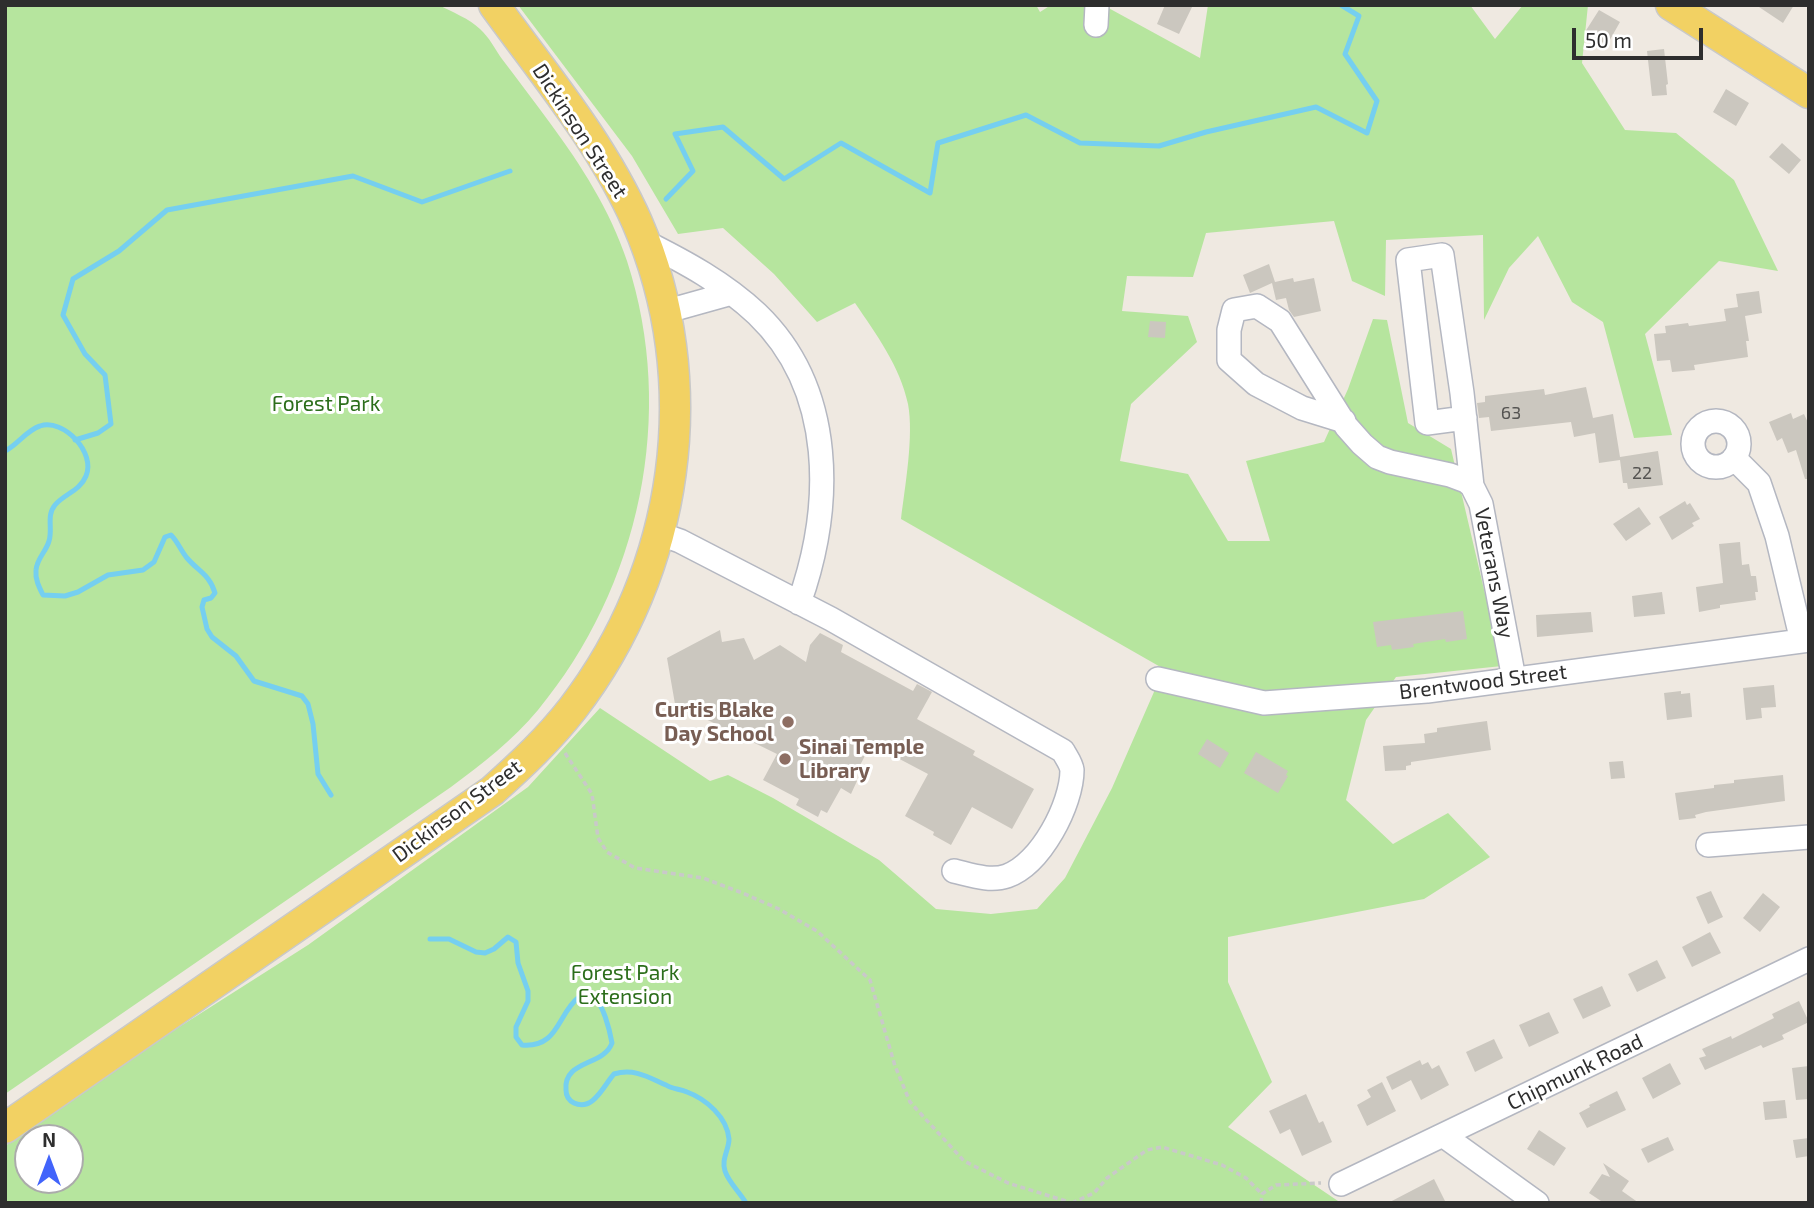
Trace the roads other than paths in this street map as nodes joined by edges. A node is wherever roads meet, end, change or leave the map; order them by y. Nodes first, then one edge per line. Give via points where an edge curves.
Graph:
1 (494, 5) edge
2 (1671, 5) edge
3 (1809, 93) edge
4 (645, 242) junction
5 (733, 293) junction
6 (664, 312) junction
7 (1465, 418) junction
8 (1344, 421) junction
9 (1734, 458) dead end
10 (1472, 486) junction
11 (660, 534) junction
12 (799, 603) junction
13 (1805, 641) edge
14 (1158, 679) dead end
15 (1514, 679) junction
16 (1809, 837) edge
17 (1708, 845) dead end
18 (954, 871) dead end
19 (1809, 959) edge
20 (5, 1128) edge
21 (1444, 1136) junction
22 (1341, 1184) road end
23 (1537, 1203) edge

1 - 4 main road, Dickinson Street via 601,156
2 - 3 main road
4 - 5 street
4 - 6 main road, Dickinson Street
5 - 6 street
5 - 12 street via 758,315 792,358 815,418 822,464 821,523
6 - 11 main road, Dickinson Street via 674,363 676,407
7 - 7 street via 1442,255 1408,260 1427,423
7 - 10 street
8 - 8 street, Veterans Way via 1280,321 1257,306 1234,310 1229,360 1256,384 1301,408
8 - 10 street, Veterans Way via 1377,457 1450,475
9 - 13 street via 1759,483
10 - 15 street, Veterans Way via 1481,504
11 - 12 street
11 - 20 main road, Dickinson Street via 626,624 591,684 552,734 492,791
12 - 18 street via 1063,751 1072,766 1070,792 1045,844 1026,864 1007,876 982,878
13 - 15 street, Brentwood Street
14 - 15 street, Brentwood Street via 1264,704
16 - 17 street
19 - 21 street, Chipmunk Road
21 - 22 street, Chipmunk Road
21 - 23 street

